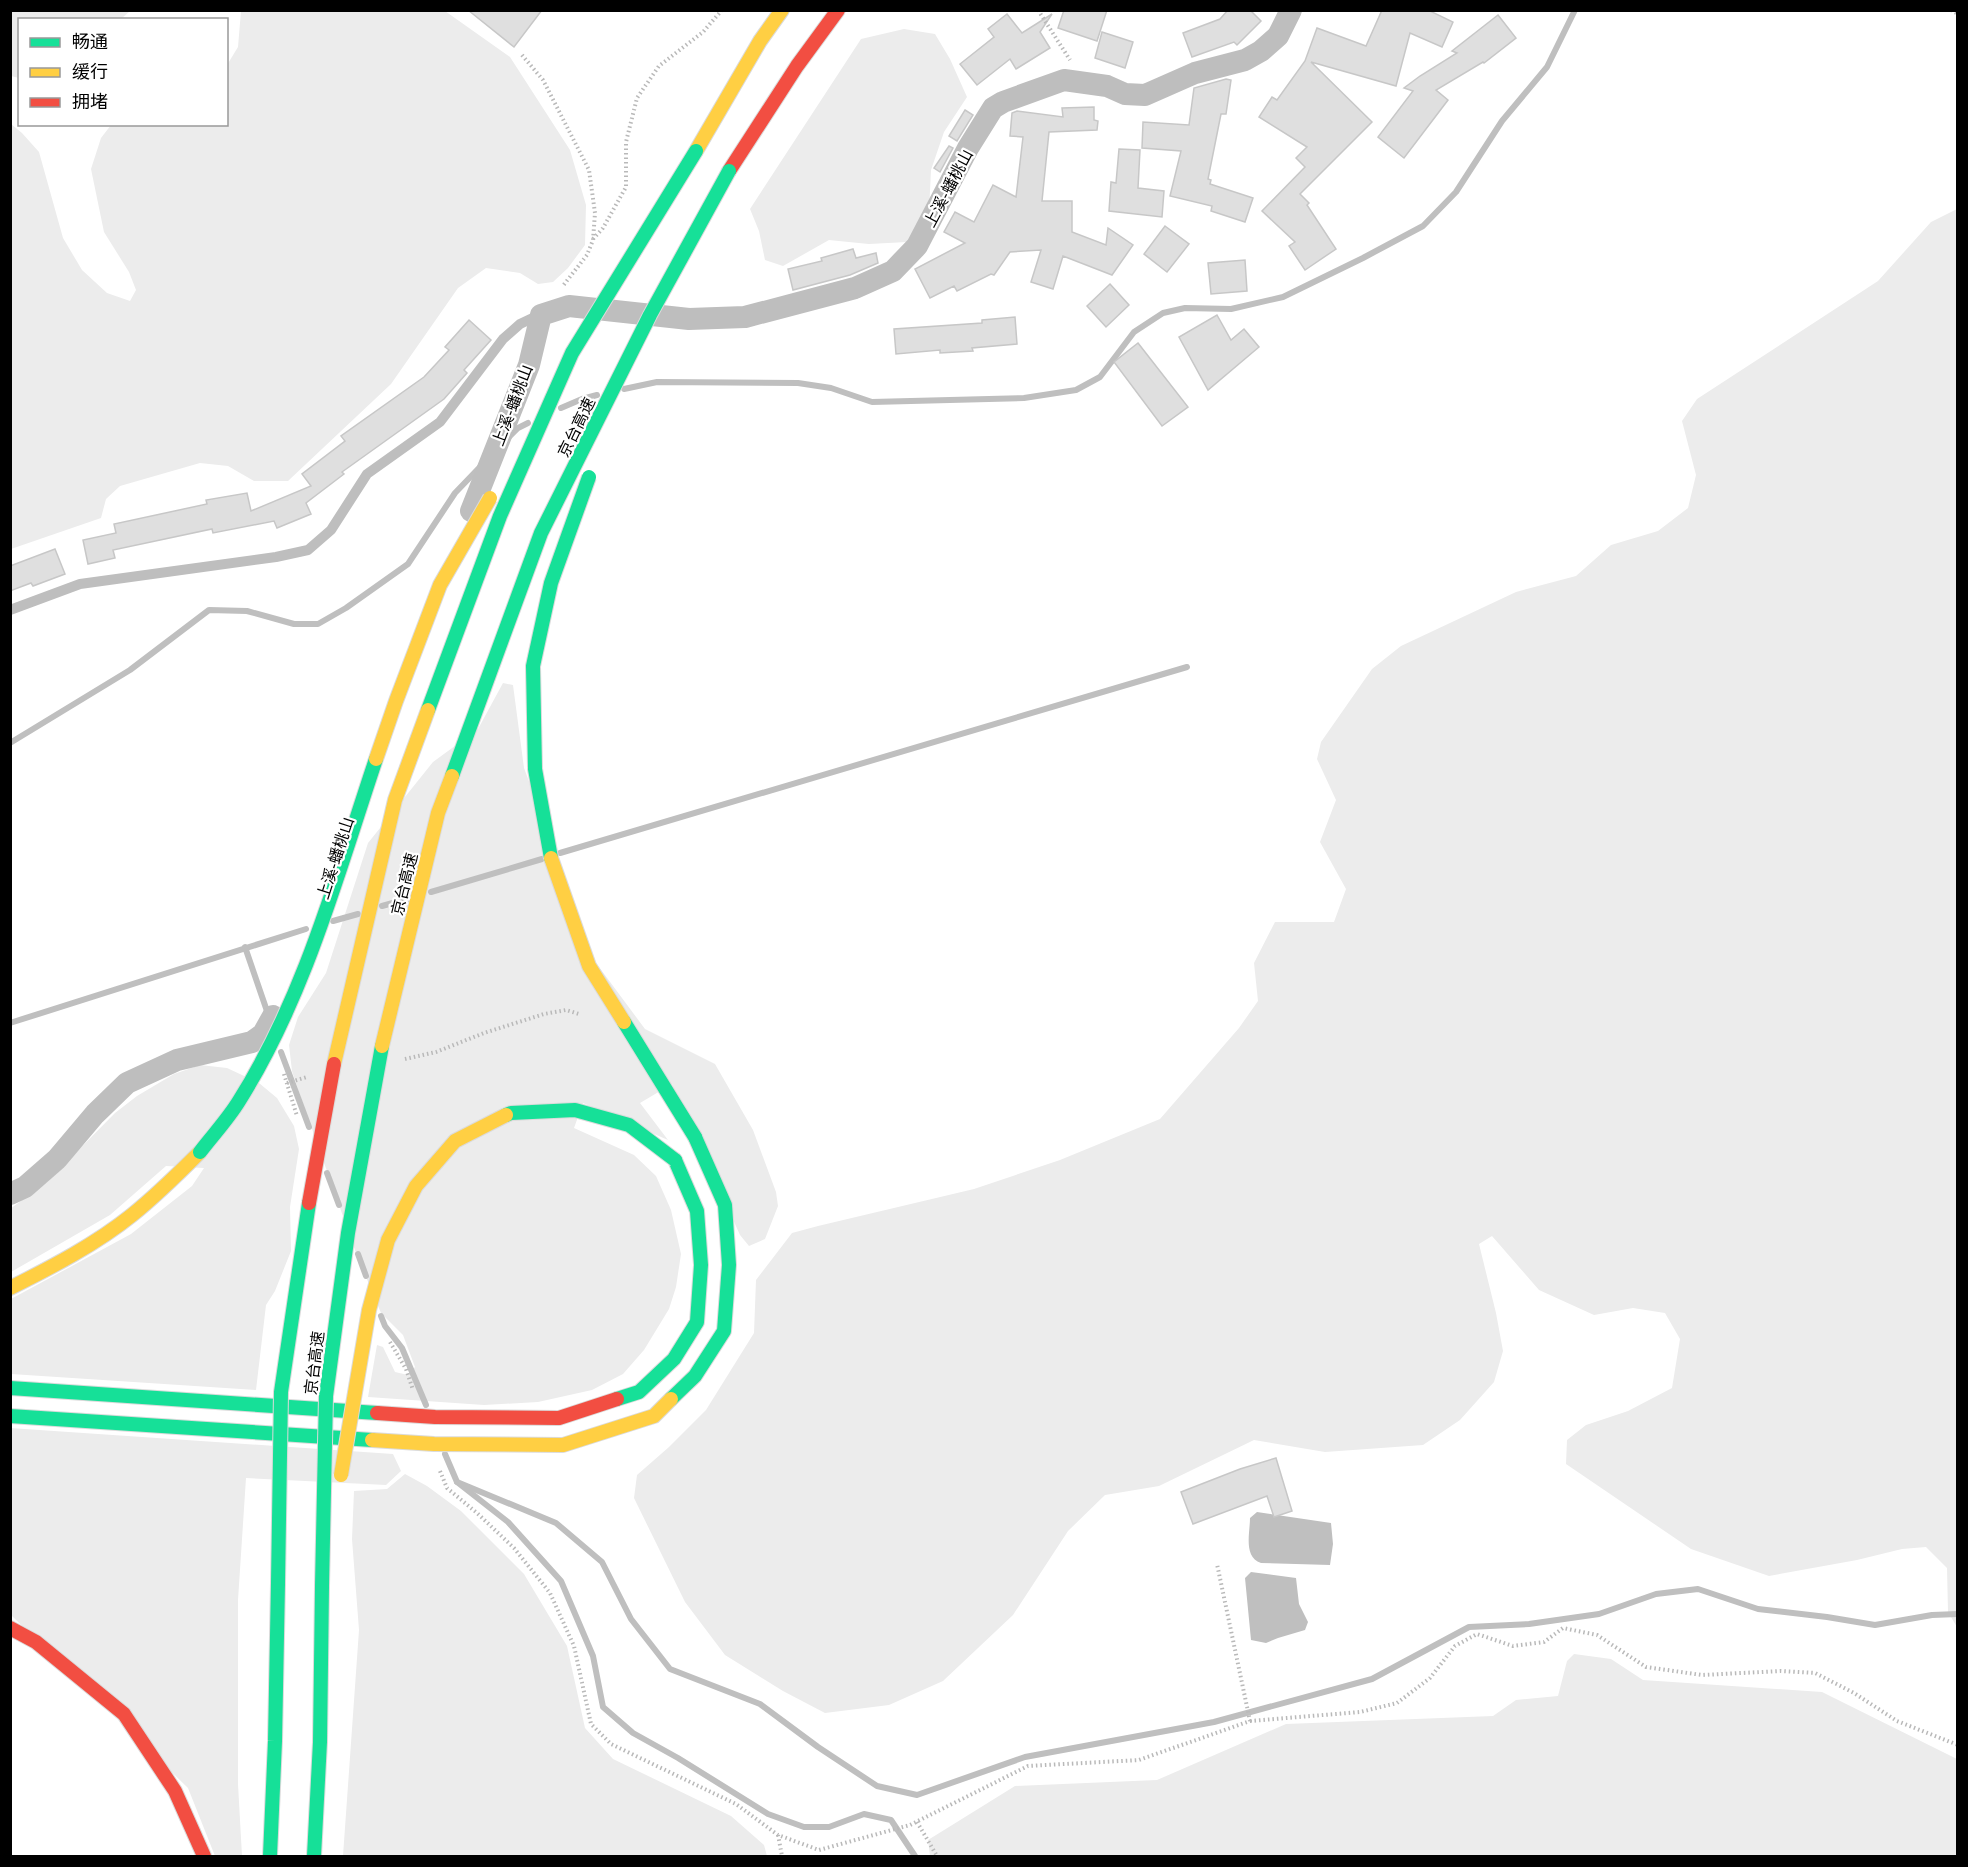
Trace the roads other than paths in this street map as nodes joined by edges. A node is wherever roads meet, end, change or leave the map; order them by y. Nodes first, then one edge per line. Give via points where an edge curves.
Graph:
1 (782, 10) edge
2 (838, 10) edge
3 (1291, 10) edge
4 (541, 315) junction
5 (650, 315) junction
6 (572, 353) junction
7 (604, 437) dead end
8 (596, 459) dead end
9 (10, 610) edge
10 (10, 1194) edge
11 (10, 1288) edge
12 (10, 1388) edge
13 (10, 1416) edge
14 (322, 1586) junction
15 (10, 1628) edge
16 (204, 1857) edge
17 (270, 1857) edge
18 (314, 1857) edge

1 - 6 highway, 京台高速, bridge
2 - 5 highway, 京台高速, bridge via 729,171
3 - 4 street, 上溪-蟠桃山 via 1278,36 1262,51 1145,95 1064,80 993,108 916,246 893,271 855,288 745,317 689,320 568,306
4 - 9 lane via 520,324 503,339 440,422 367,474 331,530 308,549 276,557 80,584
4 - 10 street, 上溪-蟠桃山 via 529,365 344,828 300,966 263,1034 252,1042 177,1060 127,1083 57,1159 25,1187
5 - 7 highway, bridge
5 - 14 highway, 京台高速, bridge via 541,533 438,813 380,1052 348,1233 326,1396
6 - 11 highway, bridge via 440,585 396,701 303,975 270,1047 238,1102 200,1152 131,1216
6 - 17 highway, 京台高速, bridge via 500,516 395,800 338,1044 303,1233 281,1392
8 - 13 highway, bridge via 551,583 533,666 536,770 553,866 589,966 695,1137 725,1204 729,1265 724,1331 695,1376 654,1416 563,1445 434,1444
12 - 14 highway, bridge via 435,1417 559,1418 639,1392 674,1359 697,1322 701,1265 698,1211 675,1160 629,1125 575,1110 511,1113 455,1141 416,1186 388,1240 369,1310
14 - 18 highway, 京台高速
15 - 16 highway via 36,1642 124,1714 175,1791

